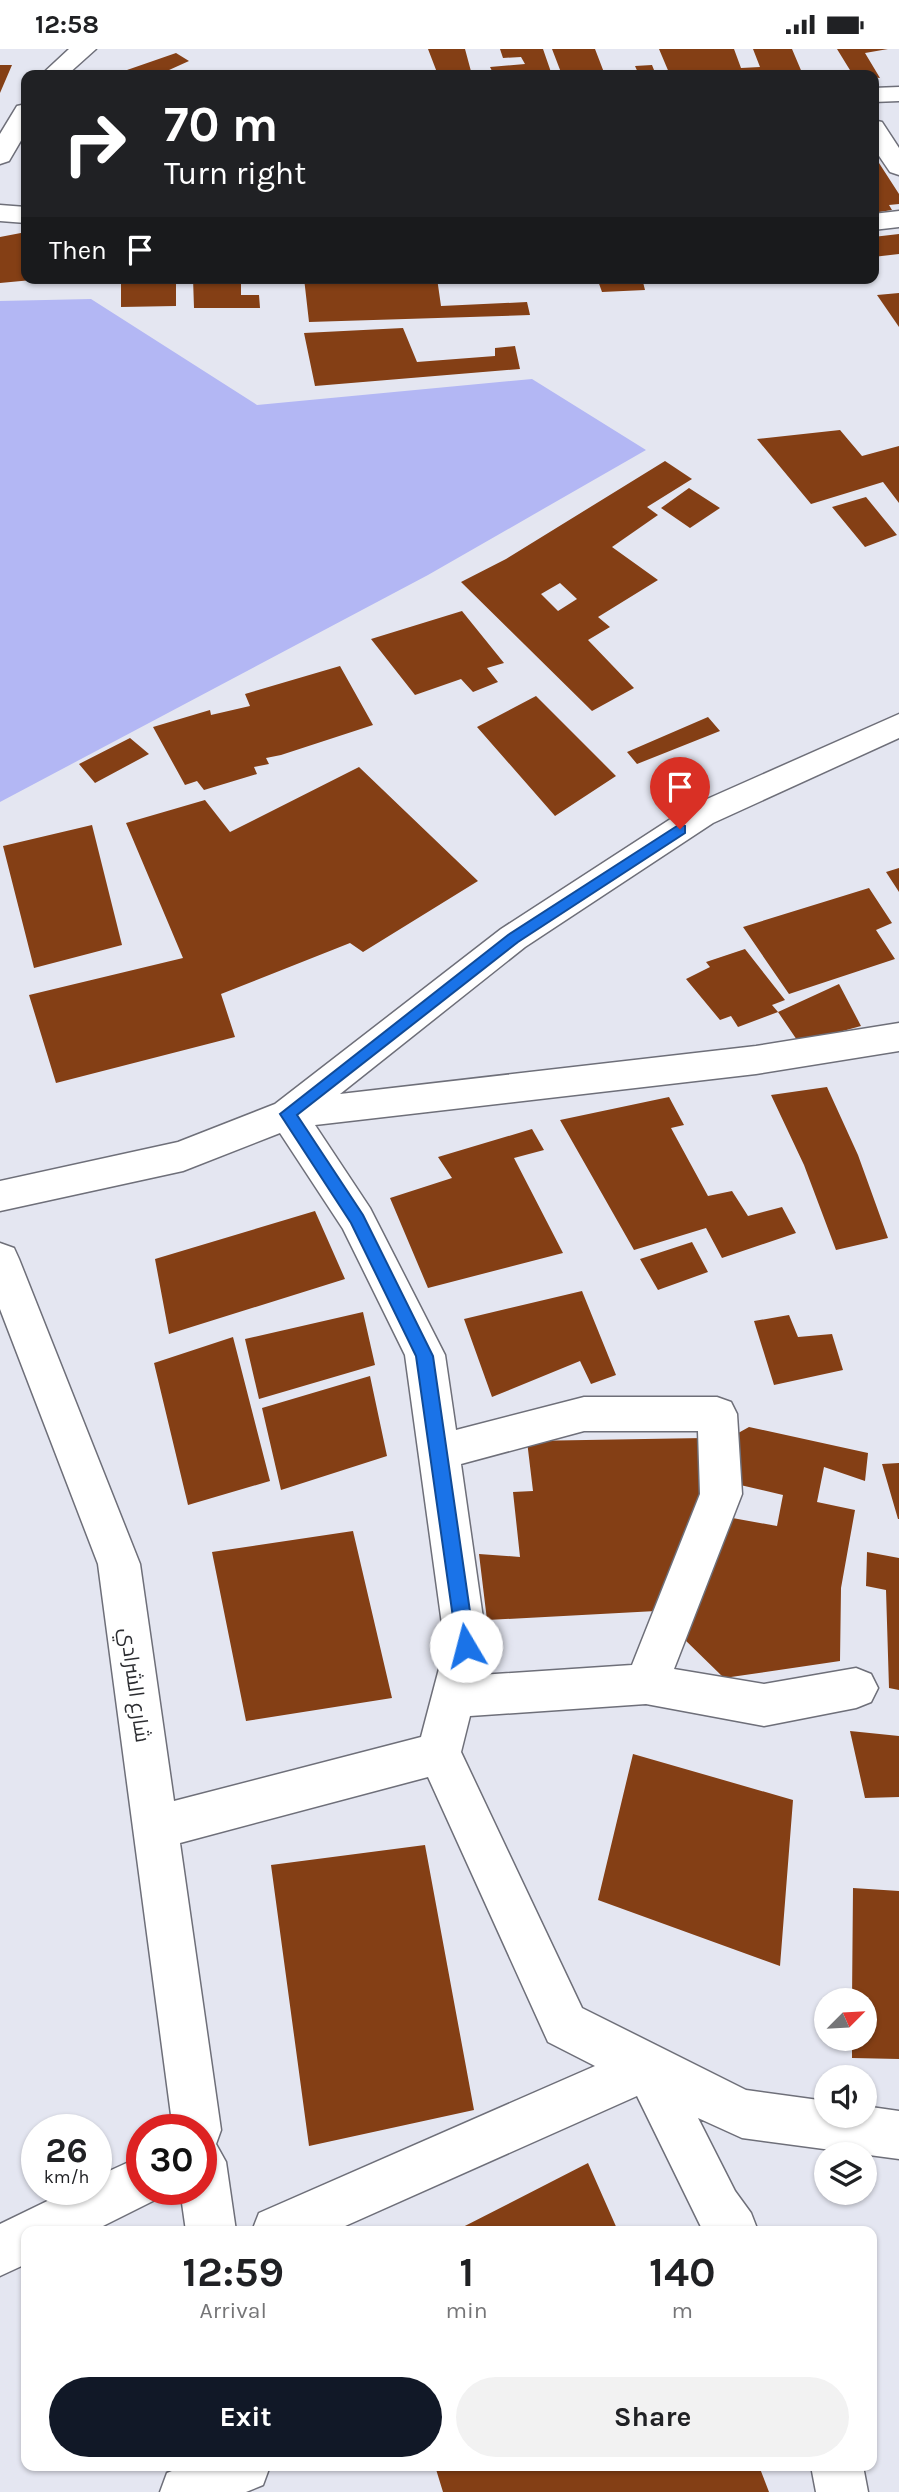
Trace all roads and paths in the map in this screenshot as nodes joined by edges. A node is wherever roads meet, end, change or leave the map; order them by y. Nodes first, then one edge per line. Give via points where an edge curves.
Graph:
1 (55, 49) edge
2 (84, 49) edge
3 (47, 70) edge
4 (59, 70) edge
5 (899, 94) edge
6 (879, 95) edge
7 (21, 120) edge
8 (879, 136) edge
9 (0, 156) edge
10 (899, 167) edge
11 (0, 213) edge
12 (21, 215) edge
13 (899, 219) edge
14 (879, 221) edge
15 (899, 725) edge
16 (899, 1037) edge
17 (288, 1114) junction
18 (0, 1196) edge
19 (0, 1259) edge
20 (439, 1452) junction
21 (646, 1684) junction
22 (856, 1688) dead end
23 (453, 1697) junction
24 (439, 1753) junction
25 (155, 1828) junction
26 (648, 2067) junction
27 (195, 2114) edge
28 (899, 2135) edge
29 (126, 2189) edge
30 (207, 2205) edge
31 (50, 2226) edge
32 (210, 2226) edge
33 (288, 2226) edge
34 (729, 2226) edge
35 (21, 2240) edge
36 (0, 2251) edge
37 (233, 2471) edge
38 (246, 2471) edge
39 (838, 2471) edge
40 (186, 2492) edge
41 (252, 2492) edge
42 (842, 2492) edge

1 - 3 street
2 - 4 street
5 - 6 street
7 - 9 street
8 - 10 street
11 - 12 street
13 - 14 street
15 - 17 street via 701,815 513,938
16 - 17 street via 756,1060
17 - 18 street via 183,1156
17 - 20 street via 357,1219 425,1356
19 - 25 street, شارع الشرادي via 119,1563
20 - 21 street via 584,1414 717,1414 720,1493
20 - 23 street via 466,1646
21 - 22 street via 764,1705
21 - 23 street
23 - 24 street
24 - 25 street
24 - 26 street via 565,2025
25 - 27 street, شارع الشرادي
26 - 28 street via 742,2114
26 - 33 street
26 - 34 street
29 - 31 street
30 - 32 street
35 - 36 street
37 - 40 street
38 - 41 street
39 - 42 street

